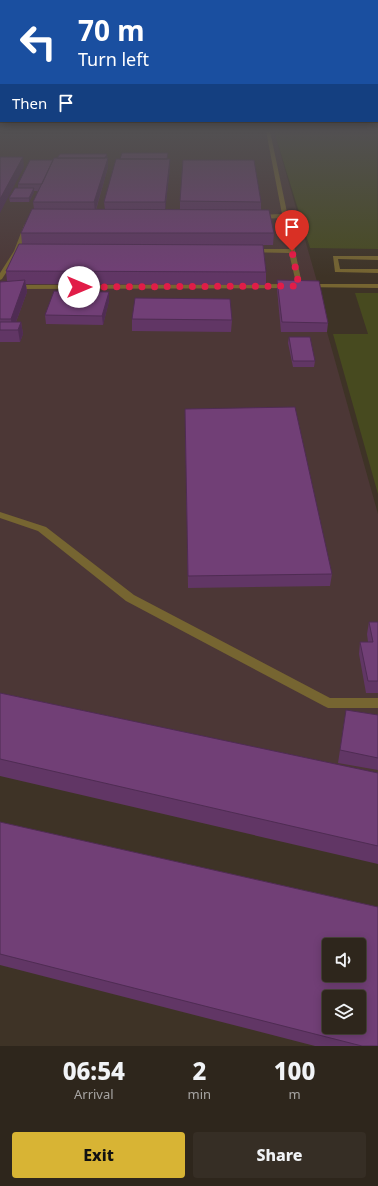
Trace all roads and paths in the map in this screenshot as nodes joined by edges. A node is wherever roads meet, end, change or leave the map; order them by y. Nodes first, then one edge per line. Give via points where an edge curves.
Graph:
1 (278, 180) edge
2 (285, 216) junction
3 (254, 217) edge
4 (33, 219) edge
5 (17, 251) junction
6 (25, 251) edge
7 (245, 251) edge
8 (292, 251) junction
9 (378, 258) edge
10 (378, 271) edge
11 (0, 278) edge
12 (0, 285) edge
13 (299, 286) junction
14 (378, 286) edge
15 (0, 515) edge
16 (378, 703) edge

1 - 2 lane
2 - 3 lane
2 - 8 lane
4 - 5 lane via 29,220
5 - 6 lane
5 - 11 lane
7 - 8 lane
8 - 13 lane
9 - 10 lane via 335,257 338,271
12 - 13 lane
13 - 14 lane
15 - 16 lane via 42,529 130,598 328,703

